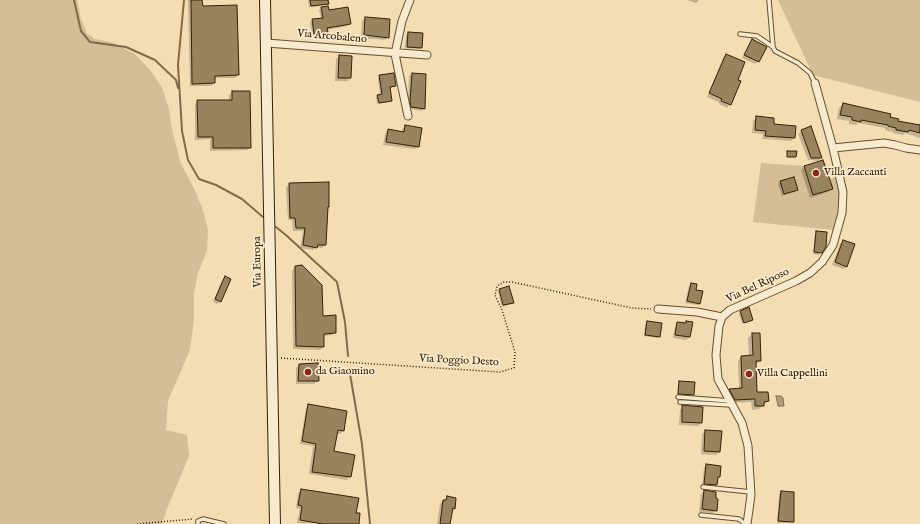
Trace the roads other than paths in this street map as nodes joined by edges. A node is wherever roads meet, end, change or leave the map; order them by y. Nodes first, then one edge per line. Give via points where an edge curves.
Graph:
1 (265, 0) edge
2 (410, 0) edge
3 (769, 0) edge
4 (740, 34) dead end
5 (266, 43) junction
6 (773, 47) junction
7 (395, 54) junction
8 (427, 55) dead end
9 (815, 83) joint
10 (408, 116) dead end
11 (834, 148) junction
12 (920, 150) edge
13 (658, 309) road end
14 (722, 317) junction
15 (678, 397) dead end
16 (680, 402) dead end
17 (731, 403) junction
18 (702, 487) dead end
19 (751, 492) junction
20 (701, 515) dead end
21 (198, 522) edge
22 (224, 524) edge
23 (275, 524) edge
24 (746, 524) edge

1 - 5 main road, Via Europa
2 - 7 street
3 - 6 lane
4 - 6 lane via 757,36
5 - 7 street, Via Arcobaleno
5 - 23 main road, Via Europa
6 - 9 lane via 775,51 798,63 810,73
7 - 8 street, Via Arcobaleno
7 - 10 street
9 - 11 street, Via Bel Riposo
11 - 12 street via 884,143
11 - 14 street, Via Bel Riposo via 843,198 840,224 828,255 803,277 735,308
13 - 14 street
14 - 17 street, Via Bel Riposo via 716,371
15 - 17 lane
16 - 17 lane
17 - 19 street, Via Bel Riposo via 745,429
18 - 19 lane
19 - 24 street, Via Bel Riposo
20 - 24 lane via 739,519
21 - 22 lane via 203,519

